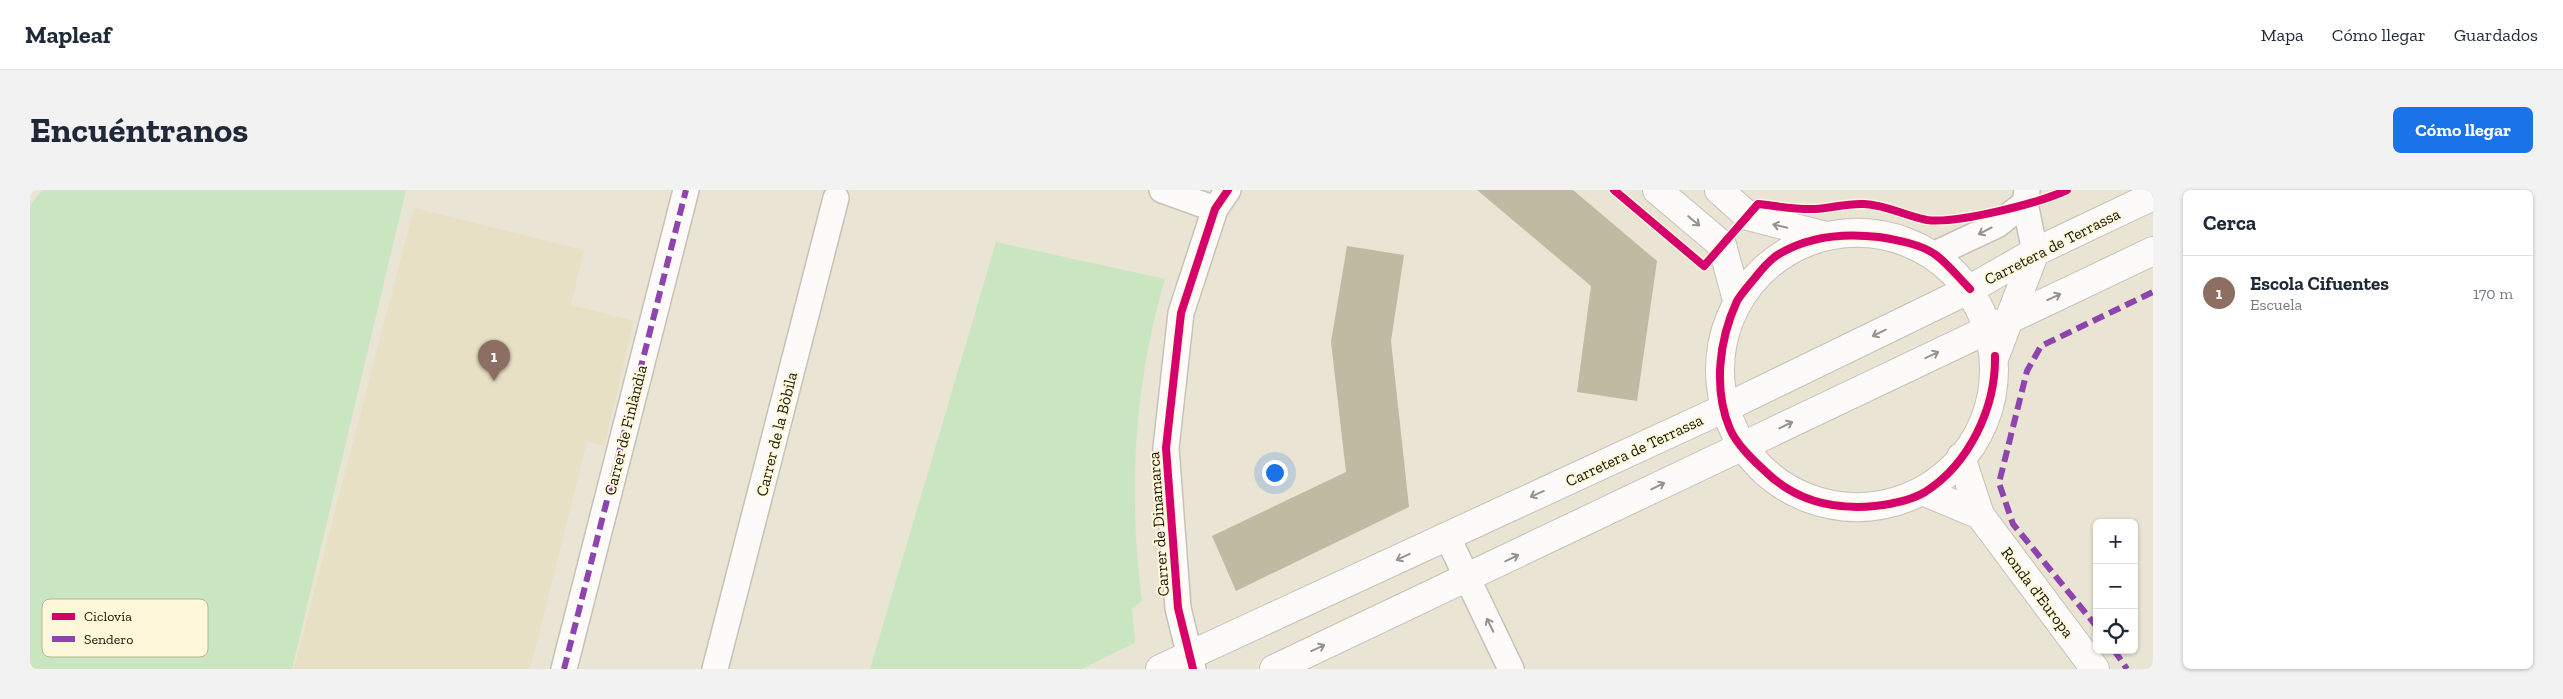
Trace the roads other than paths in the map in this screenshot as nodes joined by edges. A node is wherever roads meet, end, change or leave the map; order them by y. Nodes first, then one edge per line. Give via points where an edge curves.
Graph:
1 (686, 190) edge
2 (1162, 190) edge
3 (1657, 190) edge
4 (1719, 190) edge
5 (2153, 196) edge
6 (2026, 197) edge
7 (836, 198) dead end
8 (1222, 200) edge
9 (1828, 237) junction
10 (2153, 251) edge
11 (2035, 252) junction
12 (1935, 254) junction
13 (1970, 288) junction
14 (1737, 300) junction
15 (2001, 322) junction
16 (1725, 408) junction
17 (1742, 446) junction
18 (1961, 457) junction
19 (1924, 492) junction
20 (1980, 515) junction
21 (1447, 536) junction
22 (1468, 579) junction
23 (1192, 662) edge
24 (564, 669) edge
25 (715, 669) edge
26 (1160, 669) edge
27 (1274, 669) edge
28 (1511, 669) edge
29 (2095, 669) edge

1 - 24 street, Carrer de Finlàndia
2 - 8 street
3 -> 14 main road via 1722,245
9 -> 4 main road via 1748,216
5 - 11 main road, Carretera de Terrassa
6 - 11 street
6 -> 12 street via 1996,225
7 - 25 street, Carrer de la Bòbila
8 - 23 street, Carrer de Dinamarca via 1181,313 1166,448 1178,608
9 - 12 main road via 1848,235 1892,239
9 - 14 main road via 1777,255
15 -> 10 main road
11 - 13 main road, Carretera de Terrassa
11 - 15 main road
12 - 13 main road
13 - 15 main road
13 -> 16 main road, Carretera de Terrassa
14 - 16 main road via 1721,351 1720,382
17 -> 15 main road
15 - 18 main road via 1994,383 1986,411 1982,424
16 - 17 main road via 1730,429
16 -> 21 main road, Carretera de Terrassa
17 - 19 main road via 1777,483 1802,497 1830,506 1889,505
22 -> 17 main road
18 - 19 main road
18 - 20 main road, Ronda d'Europa
19 - 20 main road
20 - 29 main road, Ronda d'Europa
21 - 22 street
21 -> 23 main road, Carretera de Terrassa via 1297,606
27 -> 22 main road
28 -> 22 street
23 - 26 main road, Carretera de Terrassa

